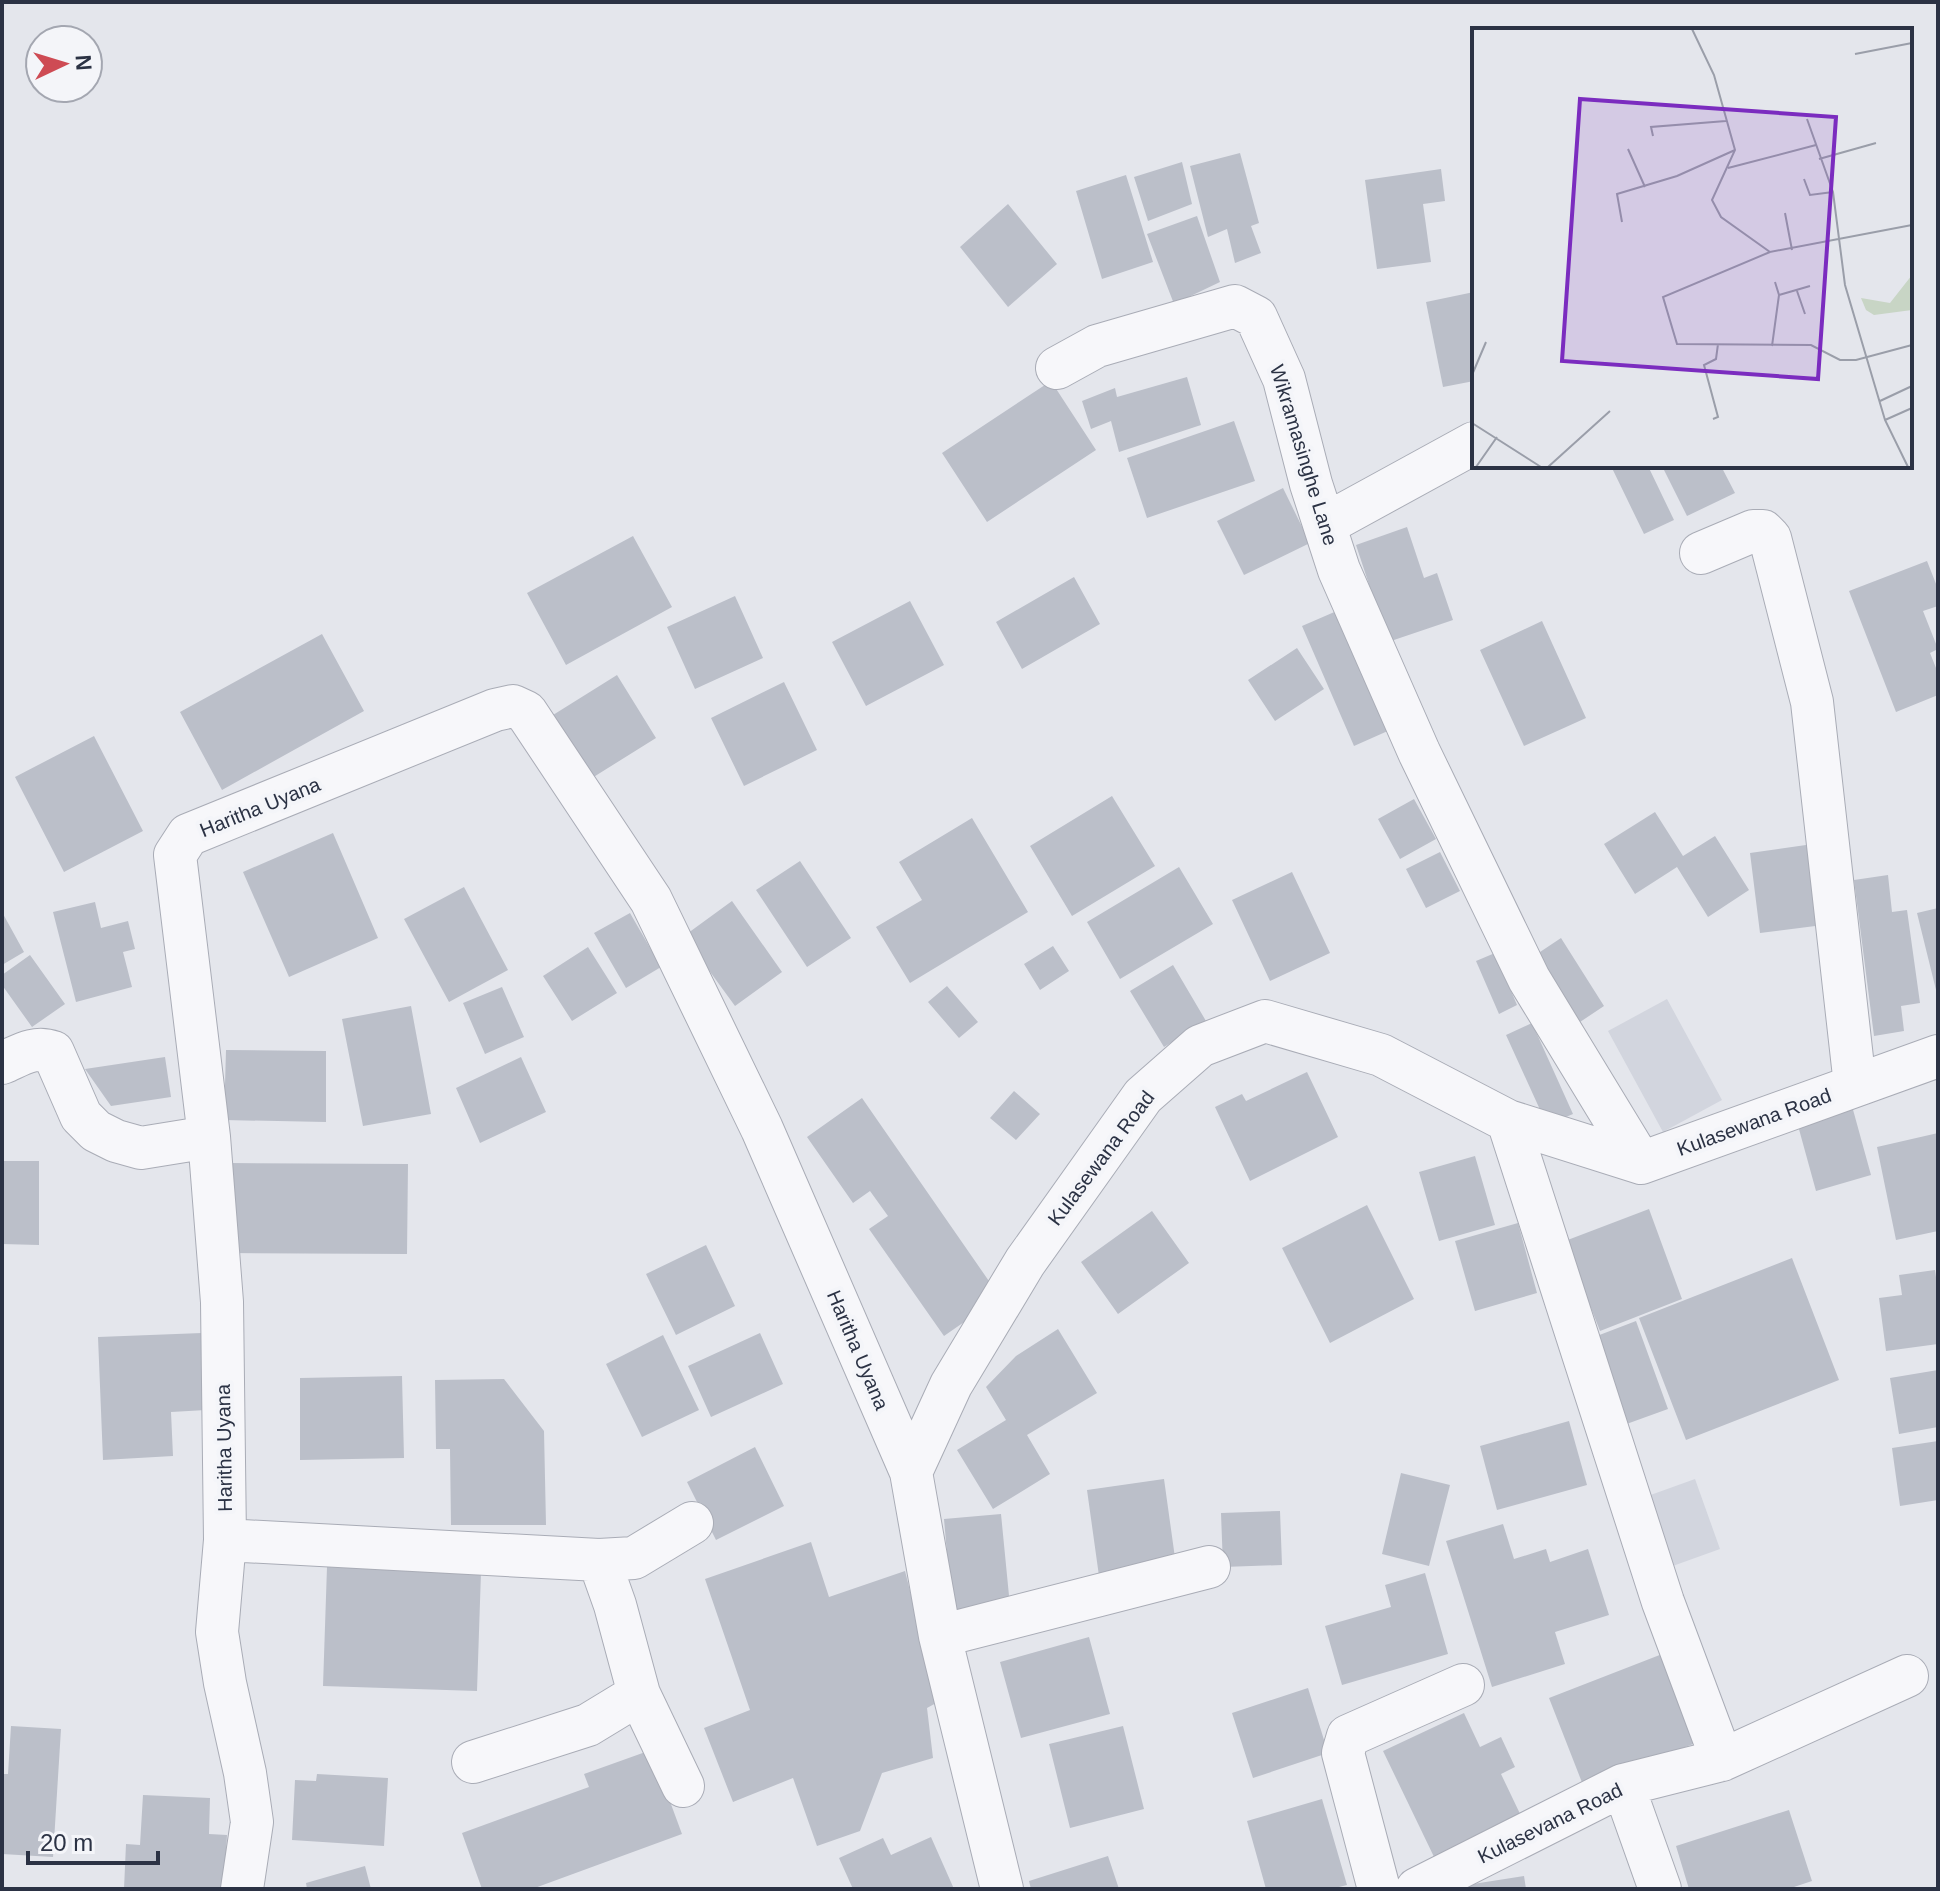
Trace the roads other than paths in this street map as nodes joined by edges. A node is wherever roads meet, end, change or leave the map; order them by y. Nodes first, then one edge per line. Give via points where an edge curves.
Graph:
1 (1057, 368) dead end
2 (1472, 444) edge
3 (1326, 524) junction
4 (1701, 553) dead end
5 (1938, 1056) edge
6 (2, 1063) edge
7 (1855, 1085) junction
8 (1508, 1121) junction
9 (209, 1137) junction
10 (1641, 1163) junction
11 (911, 1472) junction
12 (692, 1523) dead end
13 (225, 1540) junction
14 (599, 1560) junction
15 (1209, 1567) dead end
16 (940, 1636) junction
17 (1907, 1676) dead end
18 (1463, 1685) dead end
19 (639, 1694) junction
20 (1722, 1760) junction
21 (473, 1762) dead end
22 (1623, 1785) junction
23 (683, 1786) dead end
24 (242, 1889) edge
25 (1002, 1889) edge
26 (1379, 1889) edge
27 (1417, 1889) edge
28 (1660, 1889) edge

1 - 3 street, Wikramasinghe Lane via 1097,346 1235,306 1256,317 1284,379
2 - 3 street
3 - 10 street, Wikramasinghe Lane via 1339,570 1419,752 1529,979
4 - 7 street via 1753,531 1770,538 1812,702
5 - 7 street, Kulasewana Road
6 - 9 street via 33,1050 53,1052 81,1116 116,1141 141,1148
7 - 10 street, Kulasewana Road
8 - 10 street, Kulasewana Road
8 - 11 street, Kulasewana Road via 1381,1055 1265,1021 1200,1046 1143,1096 1025,1262 951,1385
8 - 20 street via 1663,1602
9 - 11 street, Haritha Uyana via 175,855 188,835 495,710 513,706 526,712 651,900 762,1129
9 - 13 street, Haritha Uyana via 222,1302
11 - 16 street
12 - 14 street via 634,1558
13 - 14 street
13 - 24 street, Haritha Uyana via 217,1632 252,1822
14 - 19 street
15 - 16 street
16 - 25 street
17 - 20 street, Kulasevana Road
18 - 26 street via 1348,1736 1343,1753
19 - 21 street via 588,1725
19 - 23 street
20 - 22 street, Kulasevana Road
22 - 27 street, Kulasevana Road
22 - 28 street

